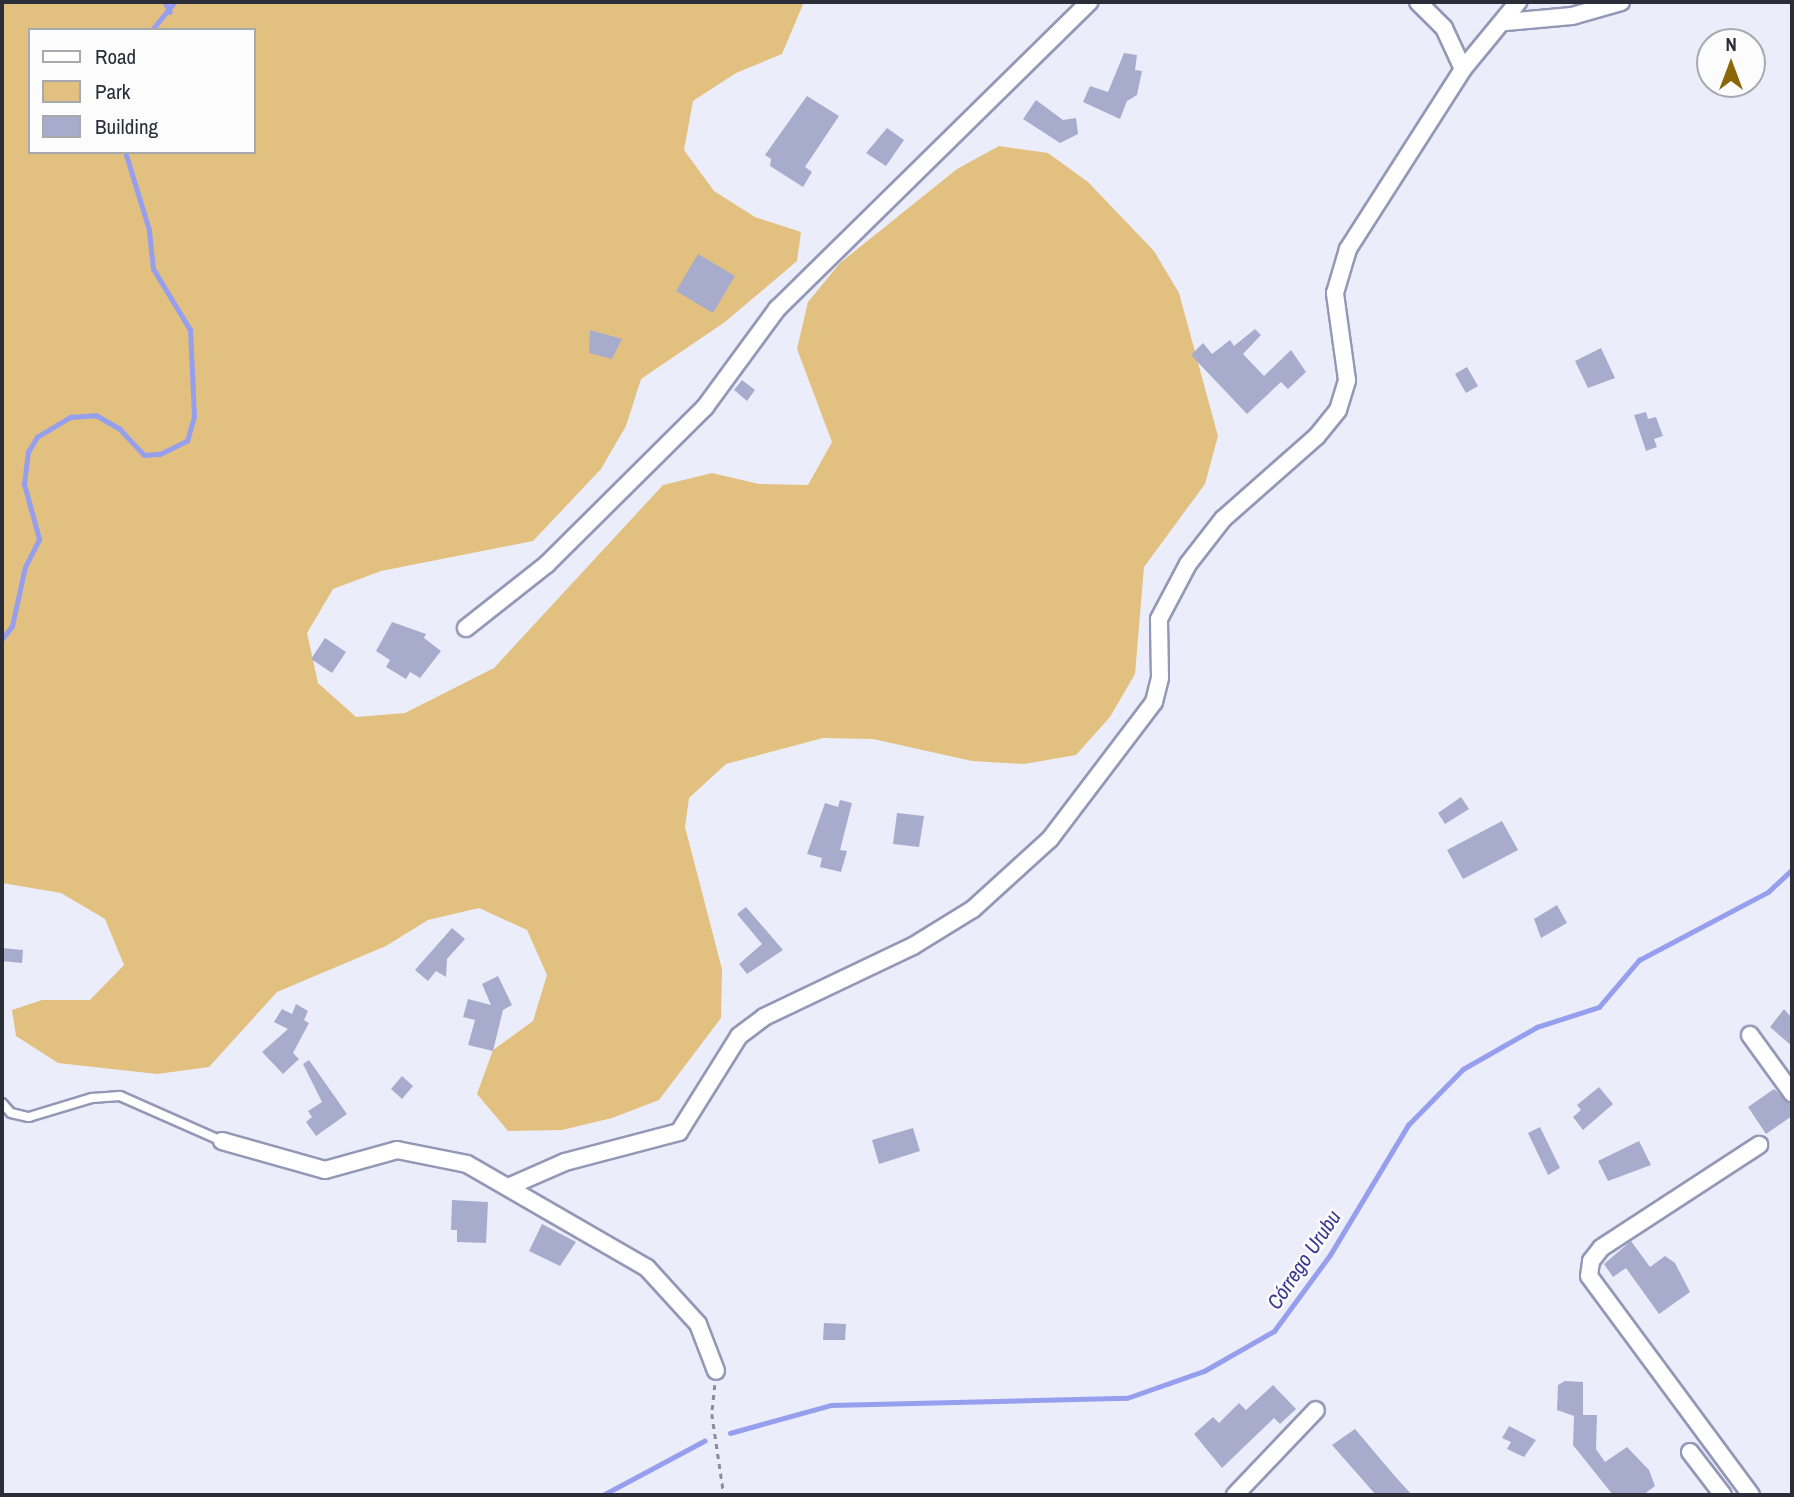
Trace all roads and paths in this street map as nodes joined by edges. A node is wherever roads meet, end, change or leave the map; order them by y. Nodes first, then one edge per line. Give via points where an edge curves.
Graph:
1 (1090, 2) edge
2 (1419, 2) edge
3 (1518, 2) edge
4 (1621, 2) edge
5 (1506, 22) junction
6 (1463, 69) junction
7 (466, 628) dead end
8 (1749, 1035) dead end
9 (1792, 1093) edge
10 (2, 1103) edge
11 (222, 1141) joint
12 (1759, 1144) dead end
13 (508, 1187) junction
14 (716, 1371) joint
15 (1316, 1410) dead end
16 (1690, 1452) dead end
17 (724, 1495) edge
18 (1235, 1495) edge
19 (1723, 1495) edge
20 (1751, 1495) edge

1 - 7 street via 777,309 705,407 547,564
2 - 6 street via 1444,28
3 - 5 street
4 - 5 street via 1572,16
5 - 6 street
6 - 13 street via 1367,214 1344,259 1335,293 1346,380 1338,410 1317,436 1223,519 1188,564 1159,619 1160,678 1154,702 1050,839 963,915 913,946 764,1017 739,1036 692,1119 679,1132 565,1162
8 - 9 street
10 - 11 lane via 11,1113 29,1117 92,1098 120,1096
11 - 13 street via 325,1170 413,1150 467,1164
12 - 20 street via 1601,1248 1591,1261 1589,1276
13 - 14 street via 647,1268 698,1324
14 - 17 path via 712,1414
15 - 18 street
16 - 19 street

